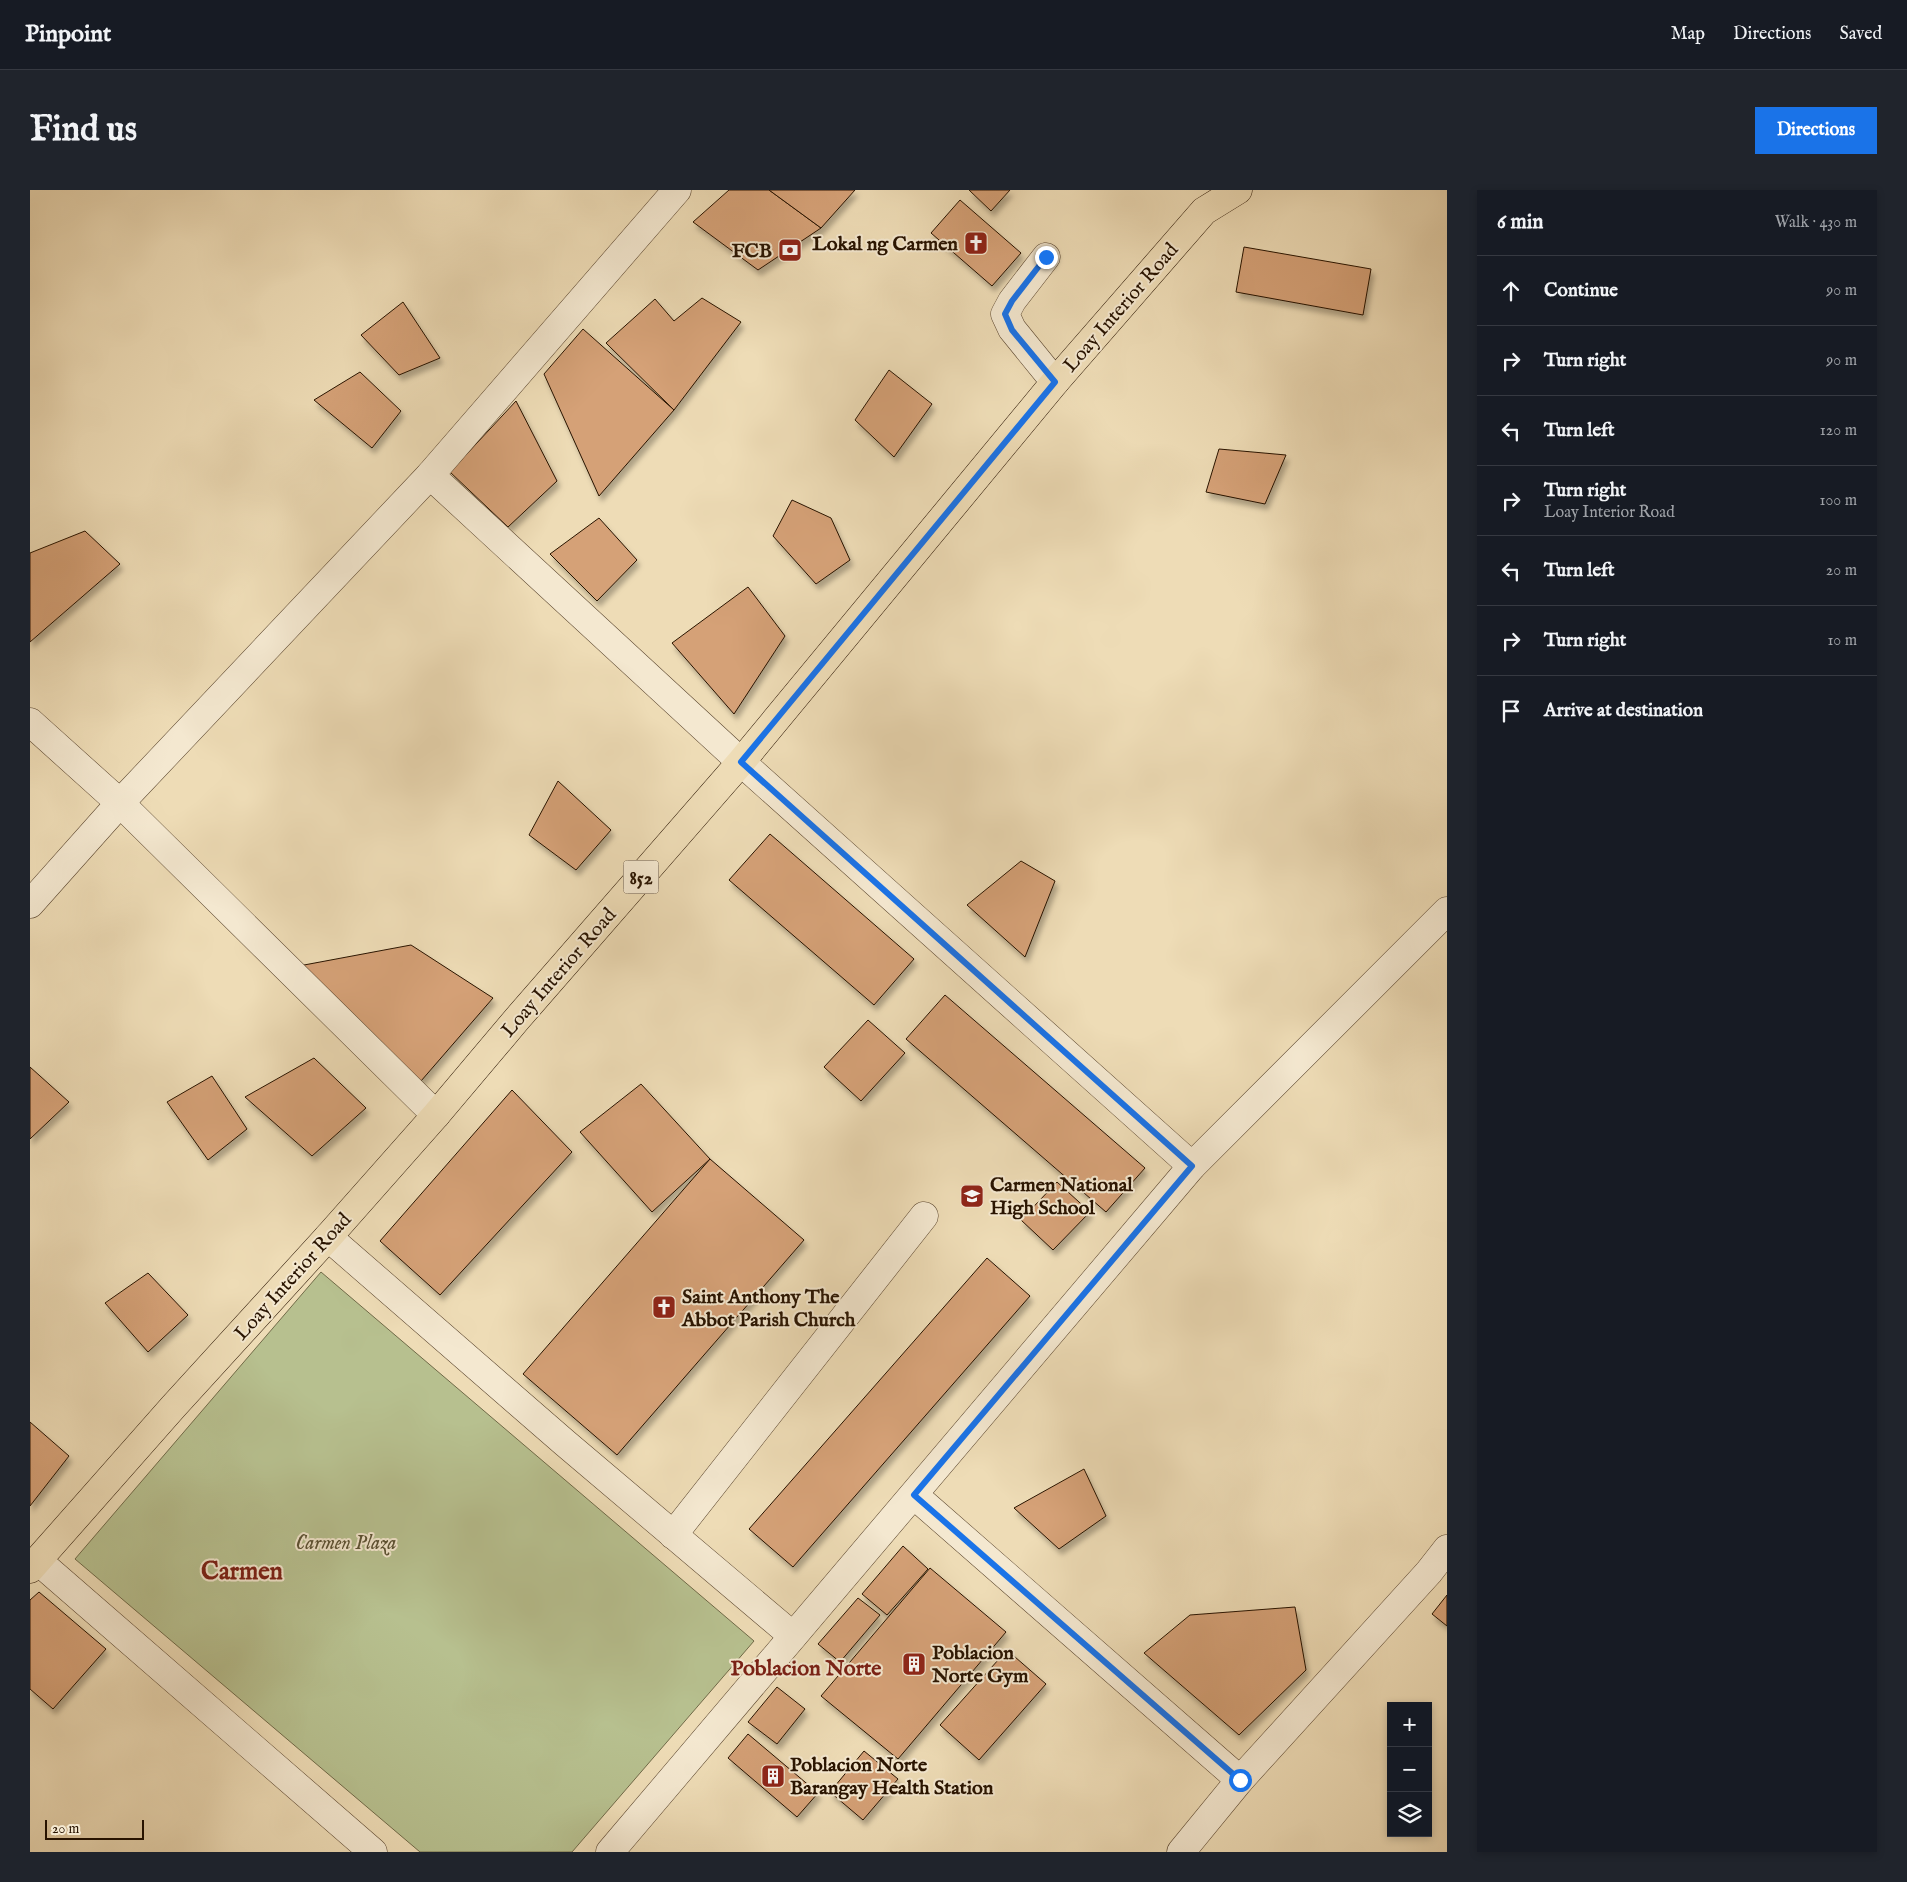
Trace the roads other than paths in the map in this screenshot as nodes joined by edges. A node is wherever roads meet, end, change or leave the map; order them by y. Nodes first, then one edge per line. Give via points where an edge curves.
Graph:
1 (677, 190) edge
2 (1238, 190) edge
3 (1046, 257) dead end
4 (1055, 382) junction
5 (430, 475) junction
6 (30, 722) edge
7 (741, 762) junction
8 (120, 803) junction
9 (30, 904) edge
10 (1447, 911) edge
11 (436, 1115) junction
12 (1192, 1166) junction
13 (924, 1216) dead end
14 (328, 1237) junction
15 (914, 1495) junction
16 (673, 1534) junction
17 (1447, 1549) edge
18 (33, 1561) edge
19 (793, 1636) junction
20 (1240, 1780) junction
21 (374, 1852) edge
22 (610, 1852) edge
23 (1181, 1852) edge

1 - 5 street
2 - 4 main road, Loay Interior Road / 852 via 1204,211
3 - 4 street via 1005,314 1012,330
4 - 7 main road, Loay Interior Road / 852
5 - 7 street
5 - 8 street
6 - 8 street
7 - 11 main road, Loay Interior Road / 852
7 - 12 street
8 - 9 street
8 - 11 street
10 - 12 street
11 - 14 main road, Loay Interior Road / 852
12 - 15 street
13 - 16 street
14 - 16 street
14 - 18 main road, Loay Interior Road / 852
15 - 19 street
15 - 20 street
16 - 19 street
17 - 20 street
18 - 21 street
19 - 22 street
20 - 23 street

